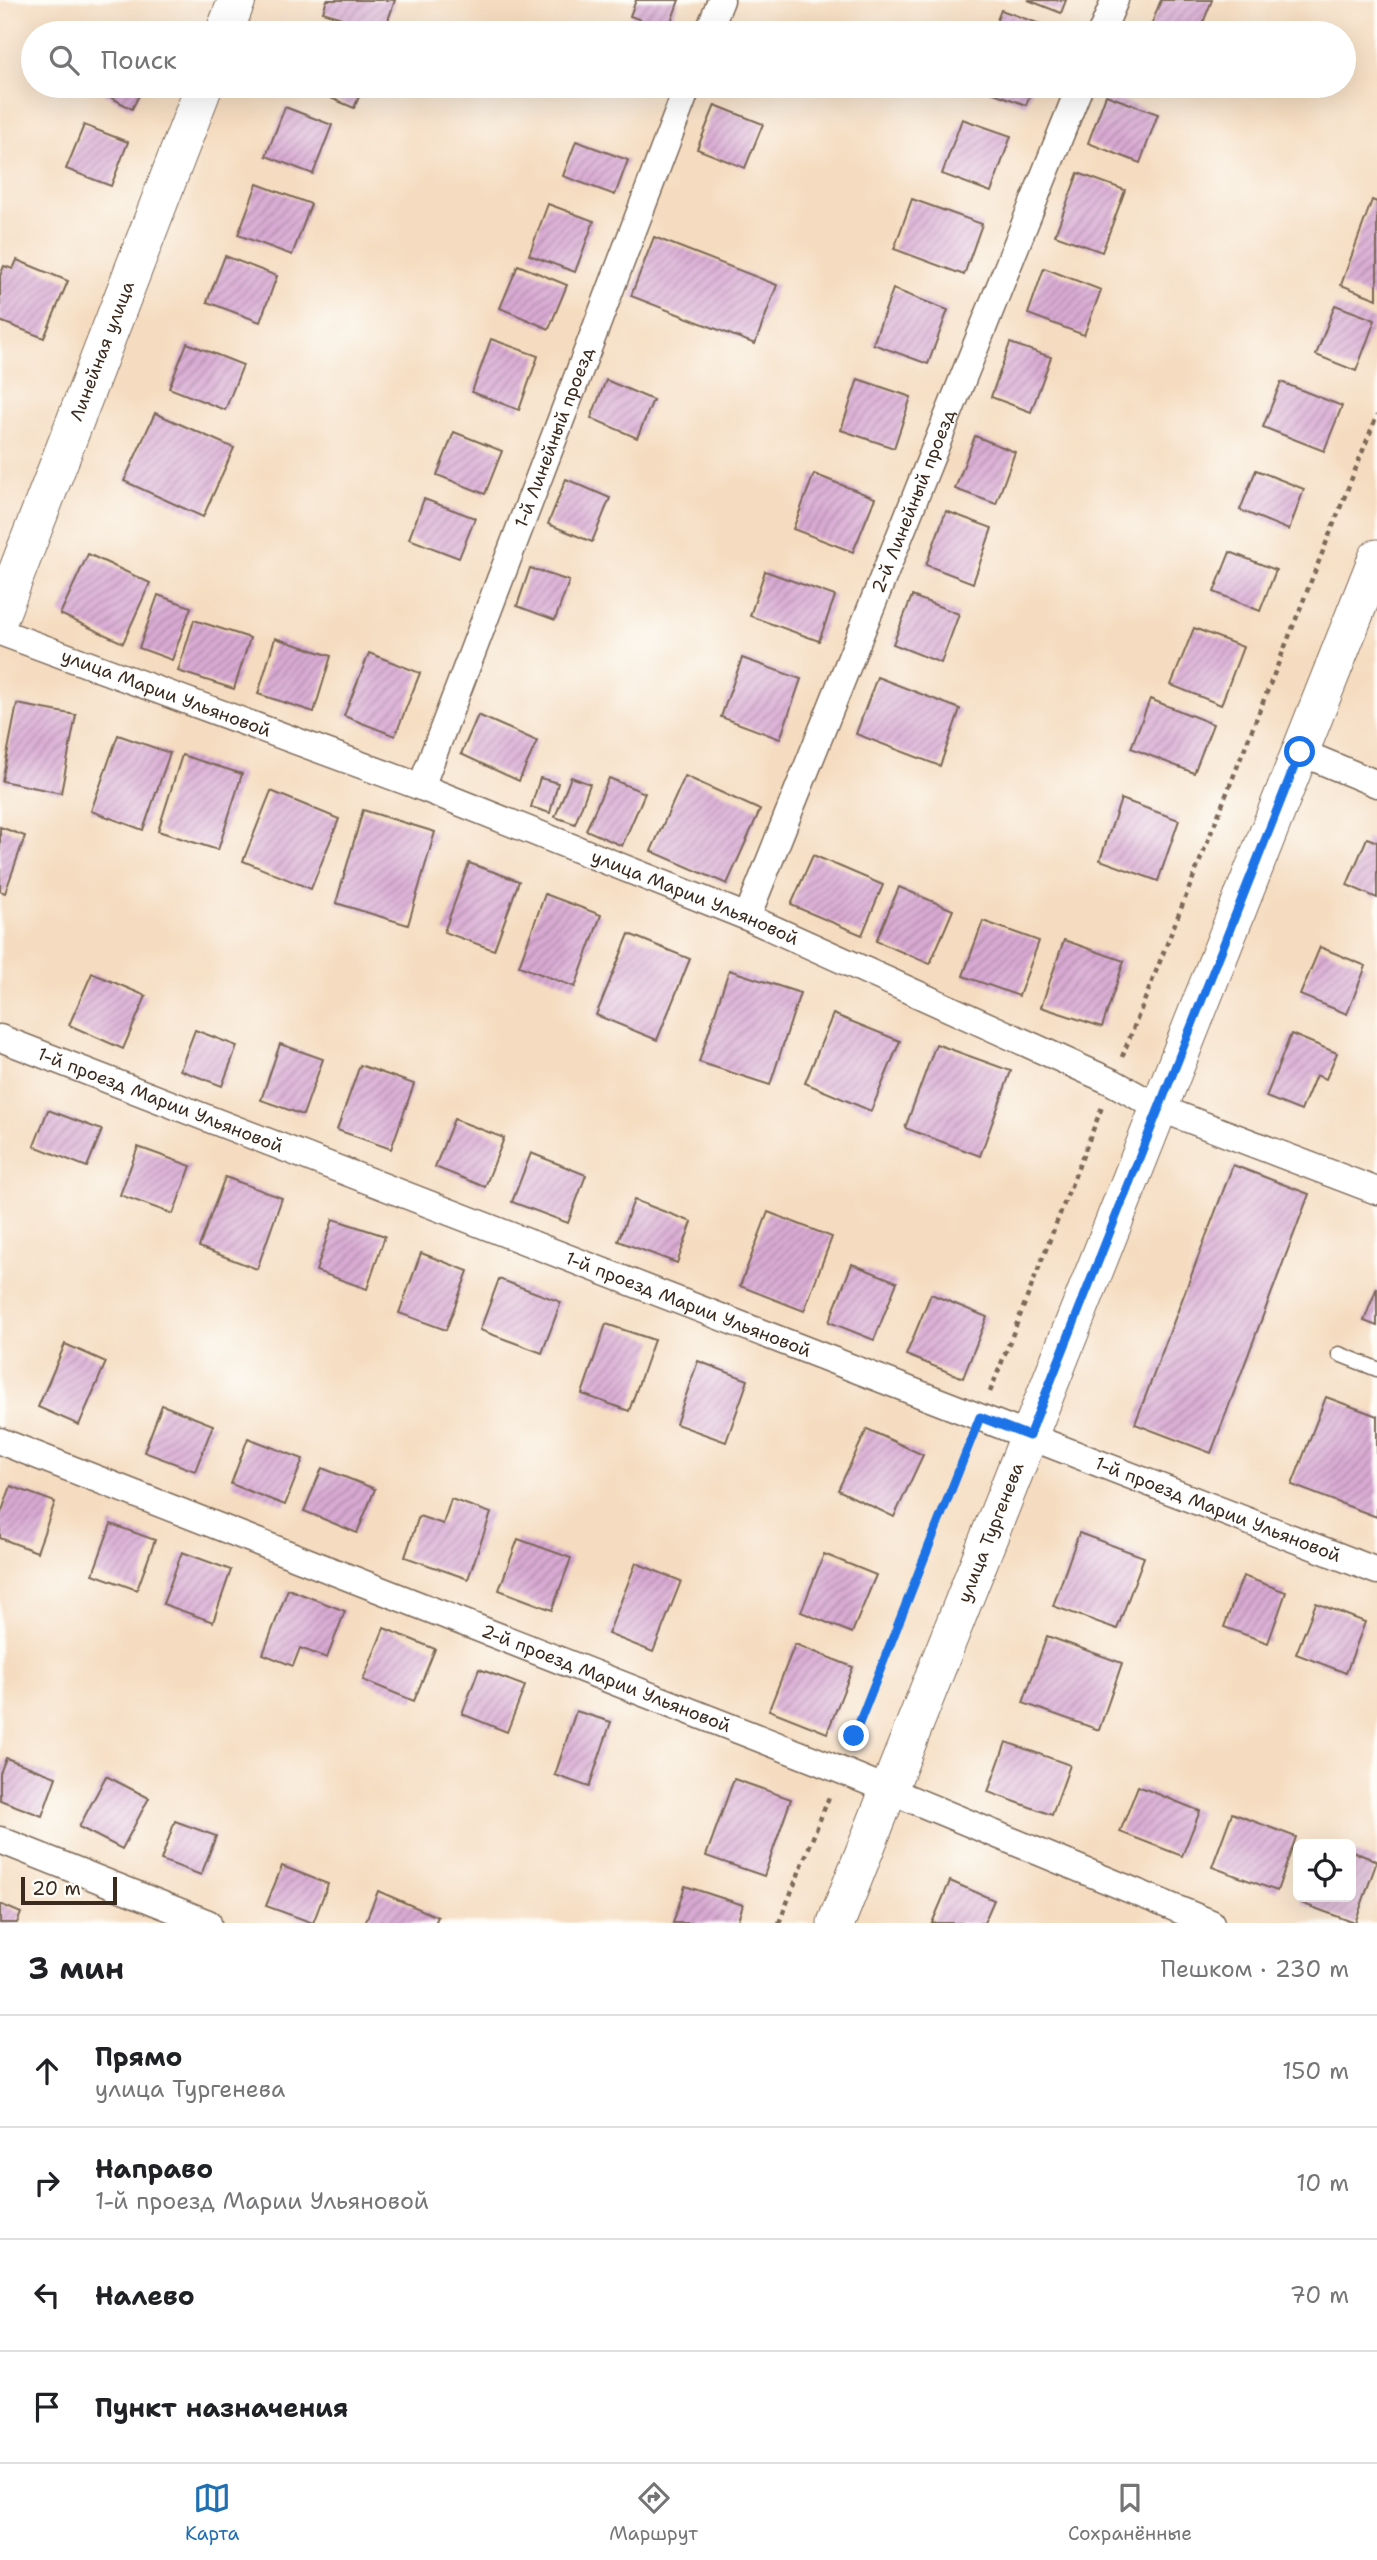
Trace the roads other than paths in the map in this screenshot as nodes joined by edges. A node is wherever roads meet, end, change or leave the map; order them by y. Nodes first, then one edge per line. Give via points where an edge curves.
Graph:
1 (237, 0) edge
2 (721, 0) edge
3 (1115, 0) edge
4 (229, 21) edge
5 (713, 21) edge
6 (1106, 21) edge
7 (199, 98) edge
8 (683, 98) edge
9 (1075, 98) edge
10 (1377, 558) edge
11 (0, 616) edge
12 (0, 632) edge
13 (1300, 752) junction
14 (1377, 784) edge
15 (421, 788) junction
16 (747, 917) junction
17 (0, 1038) edge
18 (1159, 1108) junction
19 (1377, 1191) edge
20 (1339, 1354) dead end
21 (1377, 1369) edge
22 (1029, 1436) junction
23 (0, 1441) edge
24 (1377, 1571) edge
25 (888, 1791) junction
26 (0, 1840) edge
27 (208, 1923) edge
28 (836, 1923) edge
29 (1211, 1923) edge

1 - 4 street
2 - 5 street
3 - 6 street
7 - 11 street, Линейная улица
8 - 15 street, 1-й Линейный проезд
9 - 16 street, 2-й Линейный проезд
10 - 13 street, улица Тургенева
12 - 15 street, улица Марии Ульяновой
13 - 14 street
13 - 18 street, улица Тургенева
15 - 16 street, улица Марии Ульяновой
16 - 18 street, улица Марии Ульяновой via 1112,1082
17 - 22 street, 1-й проезд Марии Ульяновой
18 - 19 street, улица Марии Ульяновой
18 - 22 street, улица Тургенева
20 - 21 lane
22 - 24 street, 1-й проезд Марии Ульяновой
22 - 25 street, улица Тургенева
23 - 25 street, 2-й проезд Марии Ульяновой
25 - 28 street, улица Тургенева
25 - 29 street, 2-й проезд Марии Ульяновой
26 - 27 street

